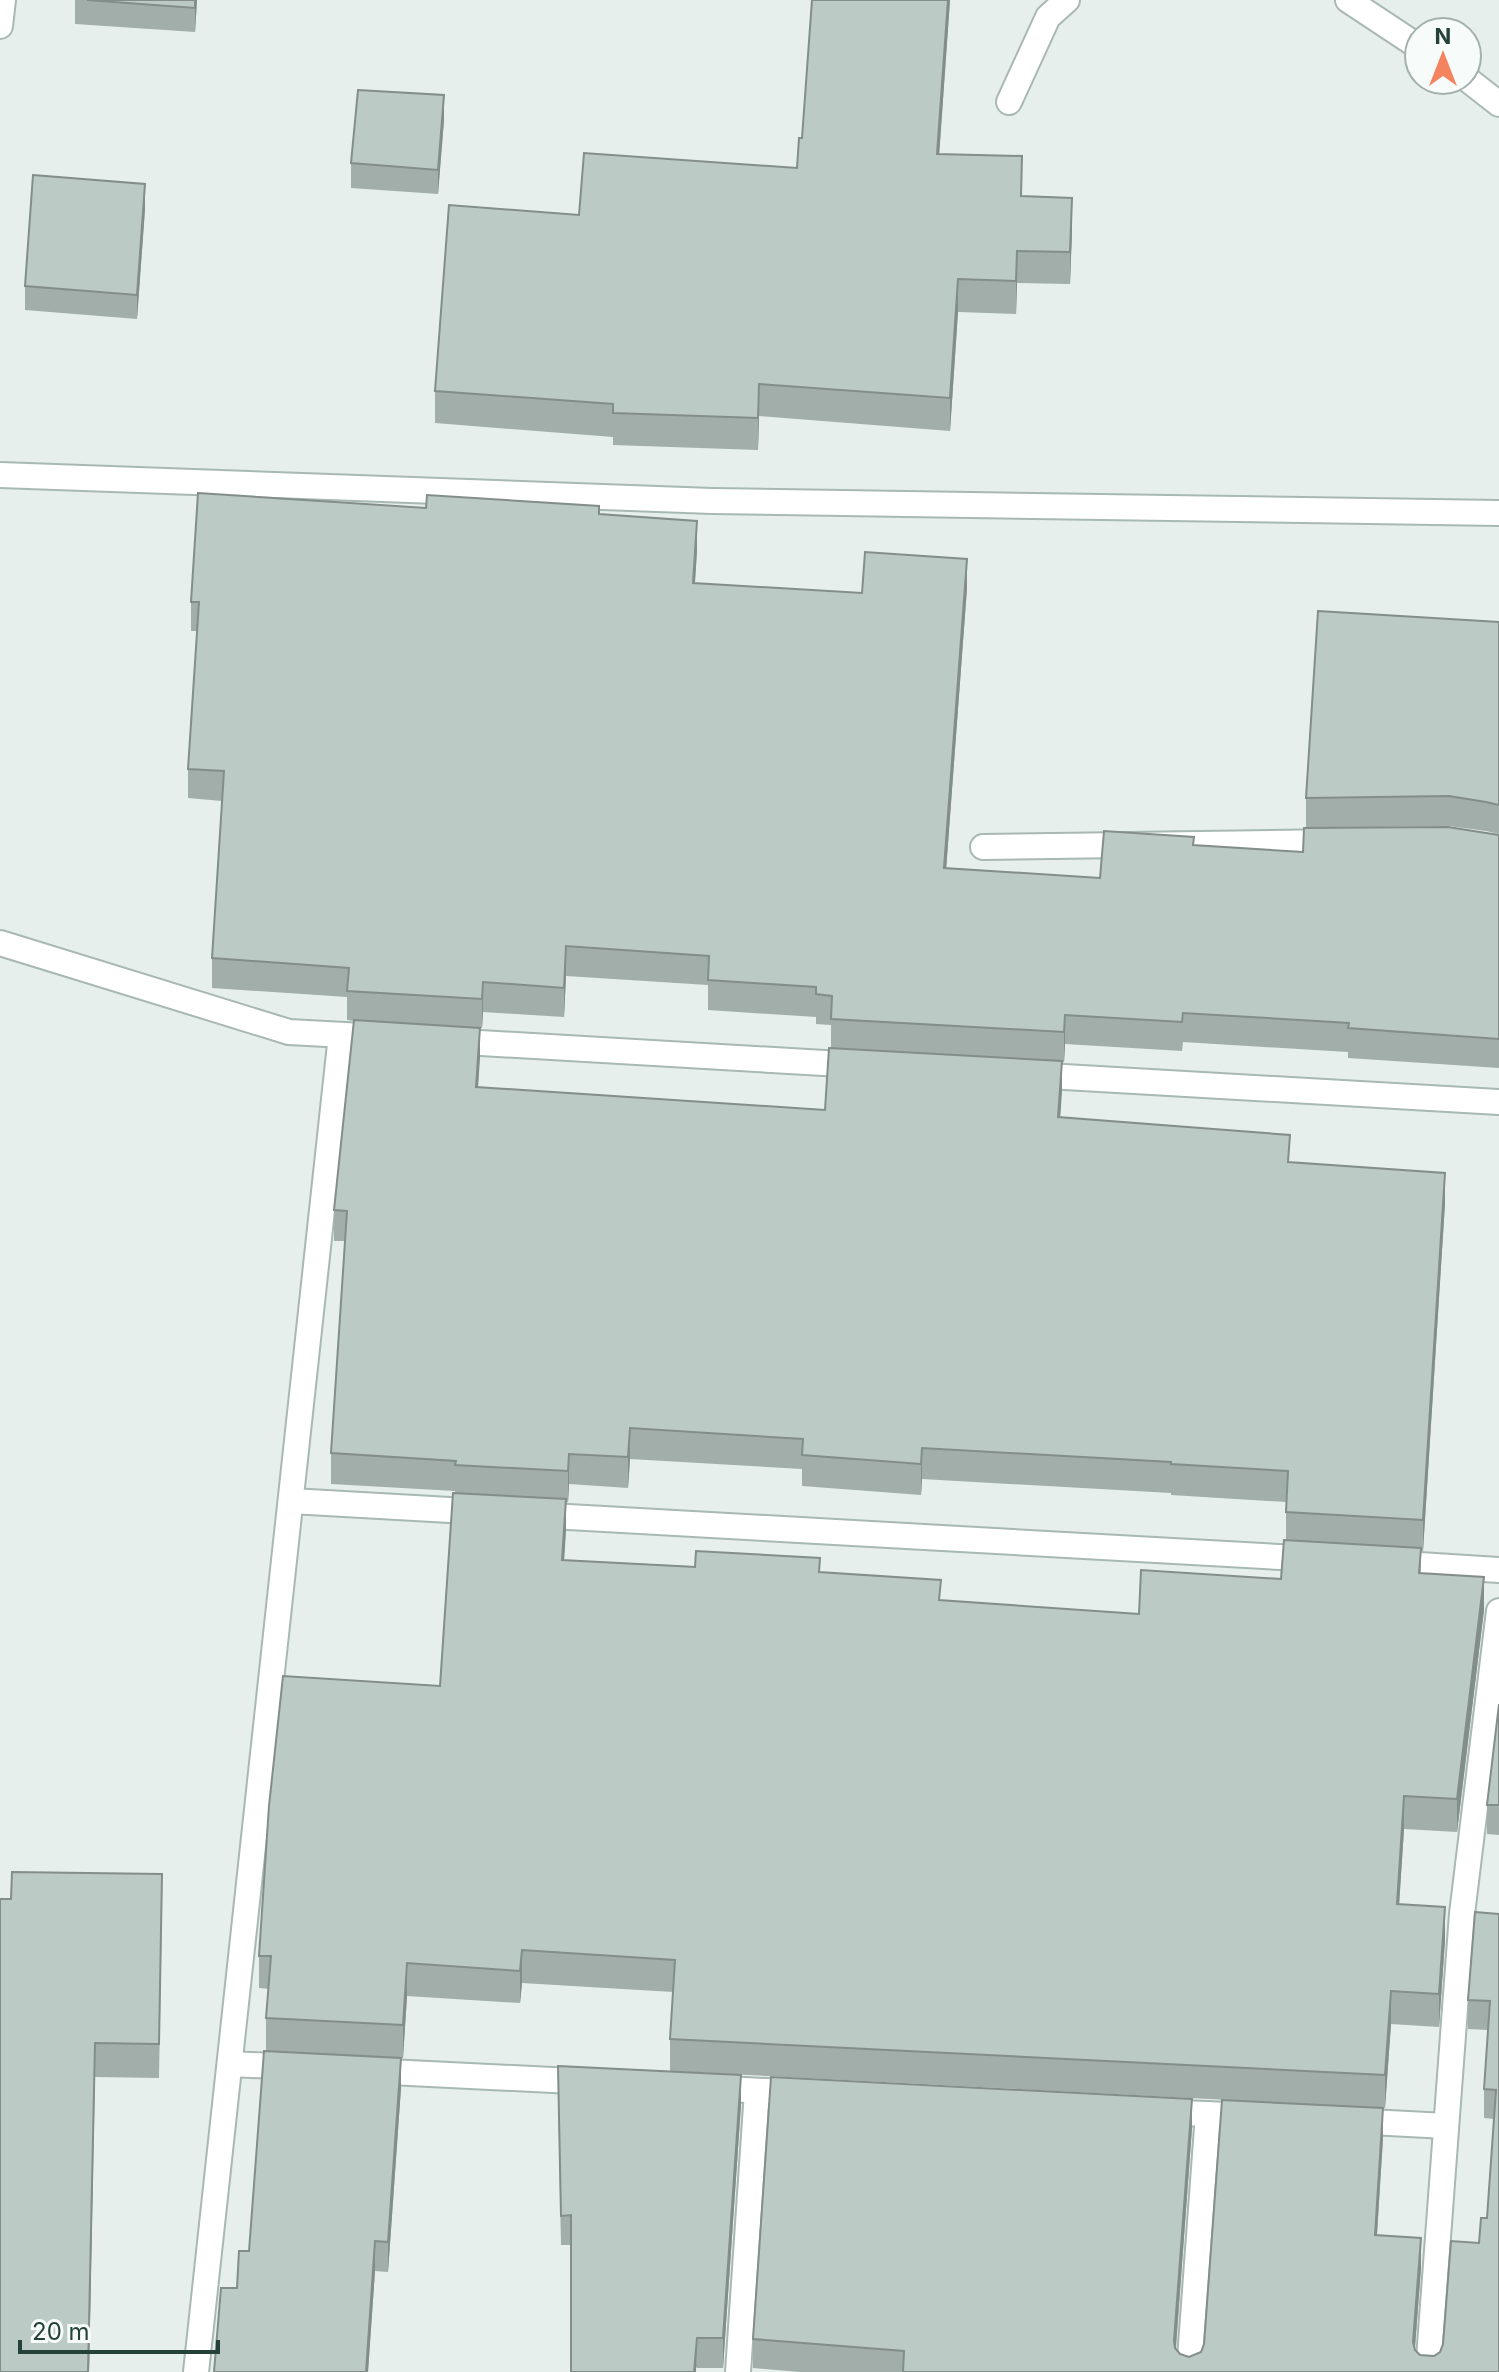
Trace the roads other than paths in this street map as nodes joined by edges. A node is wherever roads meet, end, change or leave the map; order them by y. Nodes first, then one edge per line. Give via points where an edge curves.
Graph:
1 (3, 0) edge
2 (1067, 0) edge
3 (1348, 0) edge
4 (0, 26) edge
5 (1403, 36) edge
6 (1483, 92) edge
7 (1009, 102) dead end
8 (1499, 104) edge
9 (0, 475) edge
10 (1499, 513) edge
11 (1356, 842) edge
12 (983, 847) dead end
13 (0, 943) edge
14 (341, 1035) junction
15 (879, 1066) edge
16 (1005, 1074) edge
17 (1499, 1102) edge
18 (291, 1501) junction
19 (1340, 1561) edge
20 (1372, 1563) edge
21 (1499, 1570) edge
22 (1499, 1611) edge
23 (1462, 1914) junction
24 (1487, 1916) edge
25 (230, 2064) junction
26 (613, 2084) edge
27 (693, 2088) edge
28 (757, 2091) junction
29 (819, 2094) edge
30 (1130, 2110) edge
31 (1208, 2114) junction
32 (1271, 2117) edge
33 (1335, 2120) edge
34 (1446, 2126) junction
35 (196, 2372) edge
36 (738, 2372) edge
37 (1189, 2372) edge
38 (1428, 2372) edge

1 - 4 street
2 - 7 street via 1048,17
3 - 5 street
6 - 8 street
9 - 10 street via 712,501
11 - 12 street
13 - 14 street via 289,1032
14 - 15 street
14 - 18 street
16 - 17 street
18 - 19 street
18 - 25 street
20 - 21 street
22 - 23 street
23 - 24 street
23 - 34 street
25 - 26 street
25 - 35 street
27 - 28 street
28 - 29 street
28 - 36 street
30 - 31 street
31 - 32 street
31 - 37 street
33 - 34 street
34 - 38 street

